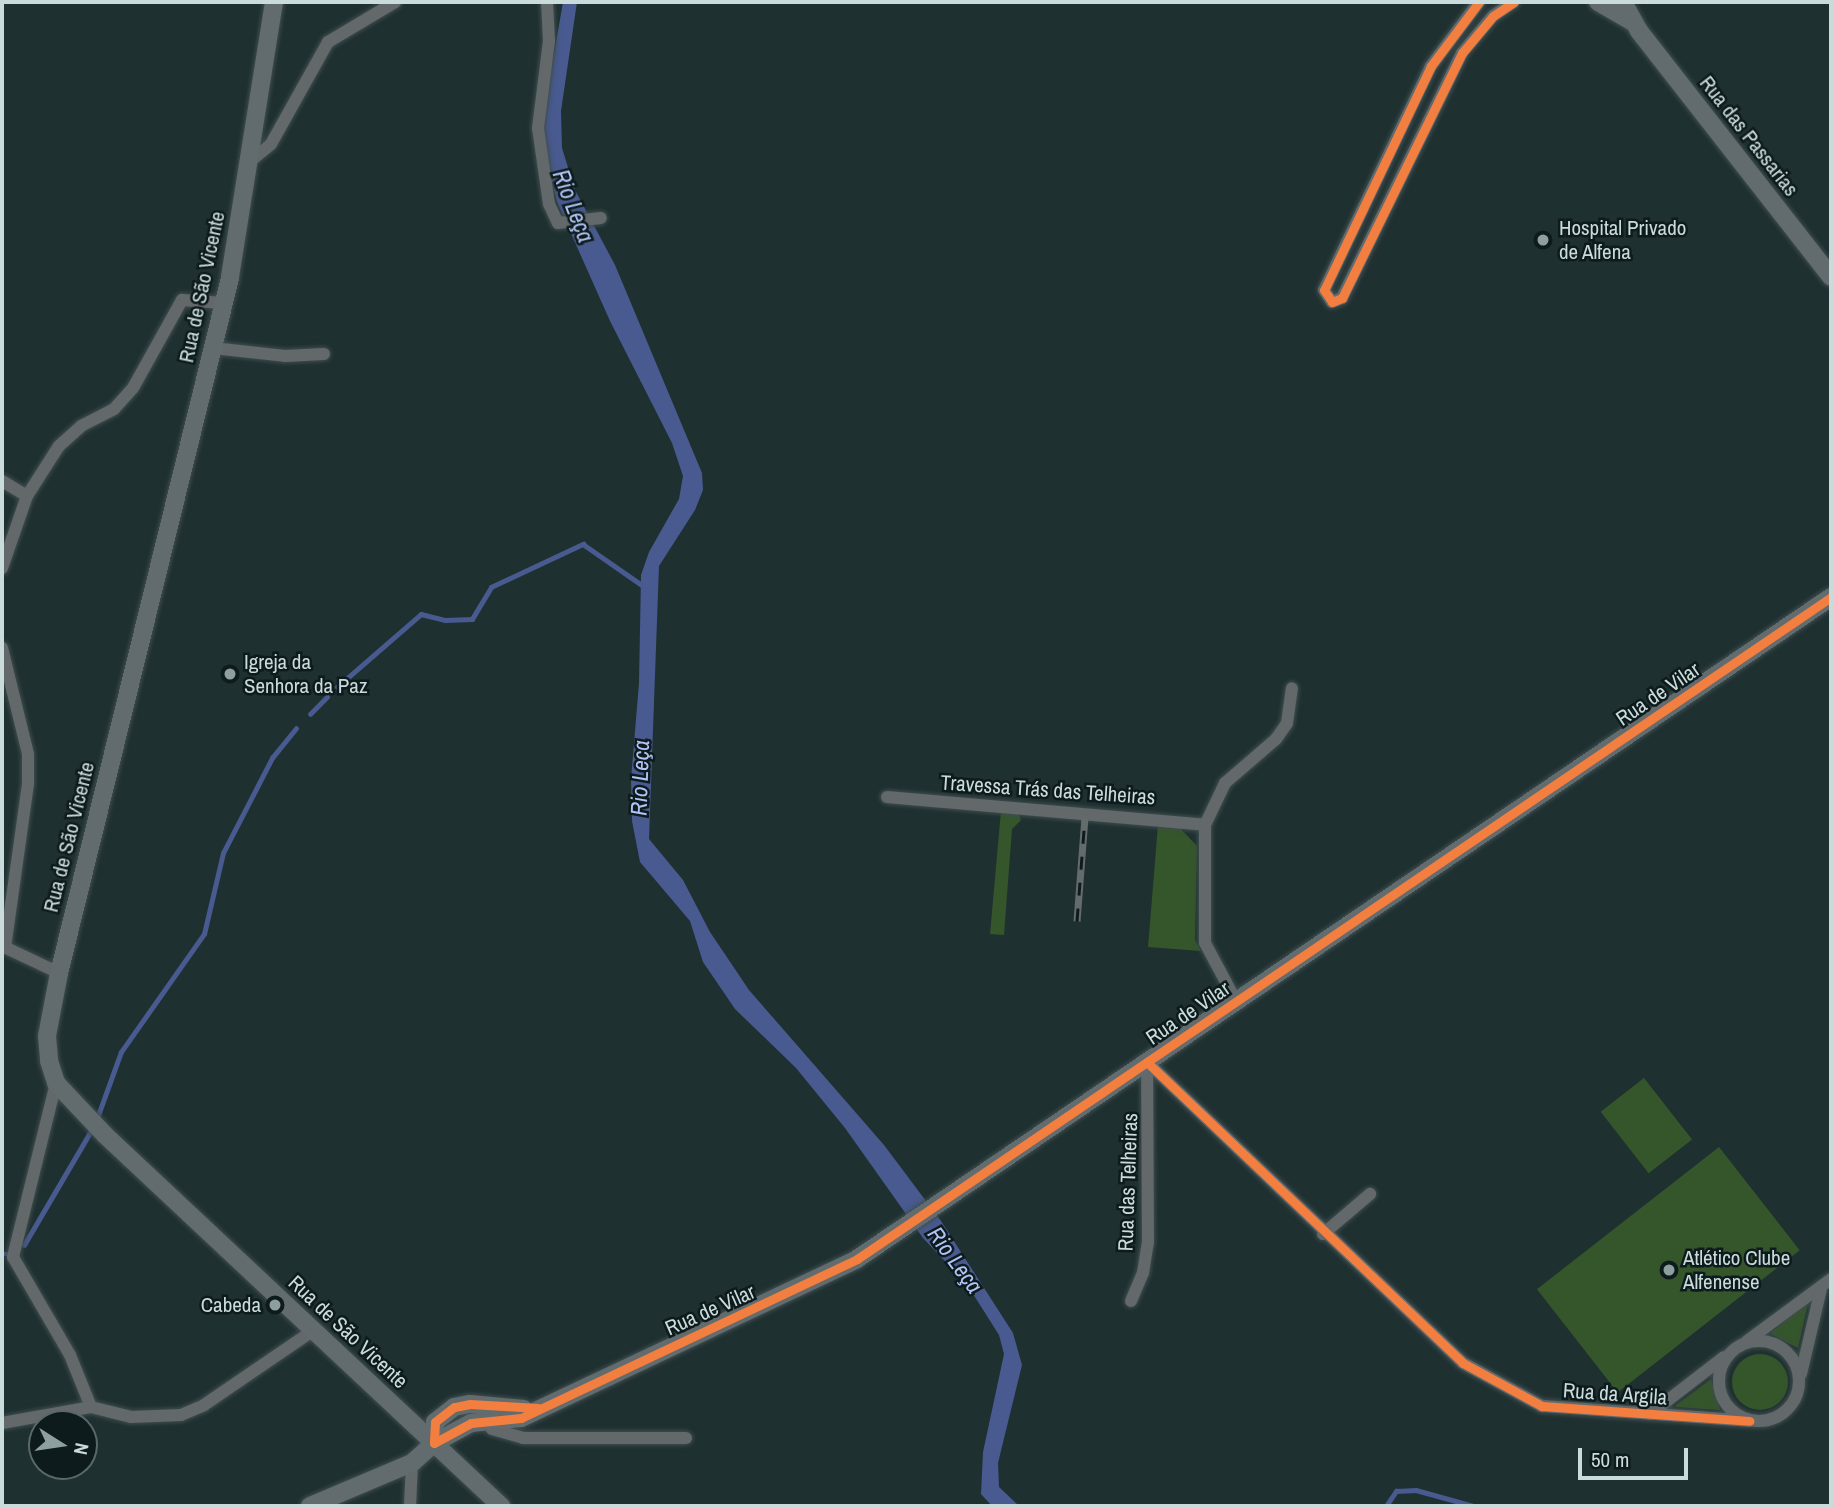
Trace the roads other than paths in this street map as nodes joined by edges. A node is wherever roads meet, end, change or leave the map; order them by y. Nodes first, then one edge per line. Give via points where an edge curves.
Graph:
1 (274, 2) edge
2 (395, 2) edge
3 (547, 2) edge
4 (1479, 2) edge
5 (1514, 2) edge
6 (1598, 2) edge
7 (1623, 2) edge
8 (1632, 22) junction
9 (1398, 135) junction
10 (249, 162) junction
11 (1386, 207) junction
12 (601, 218) dead end
13 (1831, 277) edge
14 (224, 303) junction
15 (214, 348) junction
16 (324, 354) dead end
17 (2, 481) edge
18 (27, 496) junction
19 (2, 568) edge
20 (1831, 597) edge
21 (2, 648) edge
22 (1293, 688) dead end
23 (887, 797) dead end
24 (1205, 825) junction
25 (3, 947) edge
26 (59, 973) junction
27 (1236, 1001) junction
28 (1147, 1062) junction
29 (57, 1083) junction
30 (1370, 1194) dead end
31 (1323, 1234) junction
32 (1831, 1279) edge
33 (1821, 1289) junction
34 (1131, 1301) dead end
35 (314, 1330) junction
36 (1735, 1349) junction
37 (1799, 1389) junction
38 (91, 1407) junction
39 (538, 1408) junction
40 (1650, 1414) junction
41 (486, 1421) junction
42 (1749, 1421) junction
43 (2, 1423) edge
44 (686, 1438) dead end
45 (435, 1443) junction
46 (412, 1463) junction
47 (310, 1506) edge
48 (410, 1506) edge
49 (501, 1506) edge

1 - 10 street, Rua de São Vicente
2 - 10 street via 328,42 271,144
3 - 12 street via 550,41 538,128 549,204 558,223
4 - 9 street via 1440,52
5 - 11 street via 1493,16 1462,53
6 - 8 street, Rua das Passarias
7 - 8 street, Rua das Passarias
8 - 13 street, Rua das Passarias
9 - 11 street via 1398,152 1378,192
9 - 11 street via 1324,290 1327,299 1337,302 1342,298
10 - 14 street, Rua de São Vicente
14 - 15 street, Rua de São Vicente
14 - 18 street via 182,300 133,388 114,409 82,426 59,446
15 - 16 street via 285,356
15 - 26 street, Rua de São Vicente
17 - 18 street
18 - 19 street
20 - 27 street, Rua de Vilar
21 - 25 street via 28,754 28,784
22 - 24 street via 1287,723 1276,740 1225,783
23 - 24 street, Travessa Trás das Telheiras
24 - 27 street via 1205,943
25 - 26 street
26 - 29 street, Rua de São Vicente via 47,1036
27 - 28 street, Rua de Vilar
28 - 31 street, Rua da Argila
28 - 34 street, Rua das Telheiras via 1148,1243 1143,1273
28 - 39 street, Rua de Vilar via 908,1225 792,1292
29 - 35 street, Rua de São Vicente via 104,1135
29 - 38 street via 13,1257 70,1355
30 - 31 street
31 - 40 street, Rua da Argila via 1462,1363 1542,1406
32 - 33 street, Rua da Argila
33 - 36 street, Rua da Argila
33 - 37 street, Rua da Argila via 1808,1330
35 - 38 street via 204,1405 181,1415 131,1417
35 - 45 street, Rua de São Vicente
36 - 37 street via 1766,1341 1788,1353 1796,1364
36 - 40 street, Rua da Argila
36 - 42 street via 1723,1363 1719,1388 1729,1409
37 - 42 street, Rua da Argila via 1786,1412 1775,1419
38 - 43 street
39 - 41 street, Rua de Vilar via 521,1418
39 - 45 street, Rua de Vilar via 454,1407 435,1422
40 - 42 street, Rua da Argila
41 - 44 street via 492,1429 523,1438
41 - 45 street, Rua de Vilar via 471,1423
45 - 46 street
45 - 49 street, Rua de São Vicente
46 - 47 street
46 - 48 street

